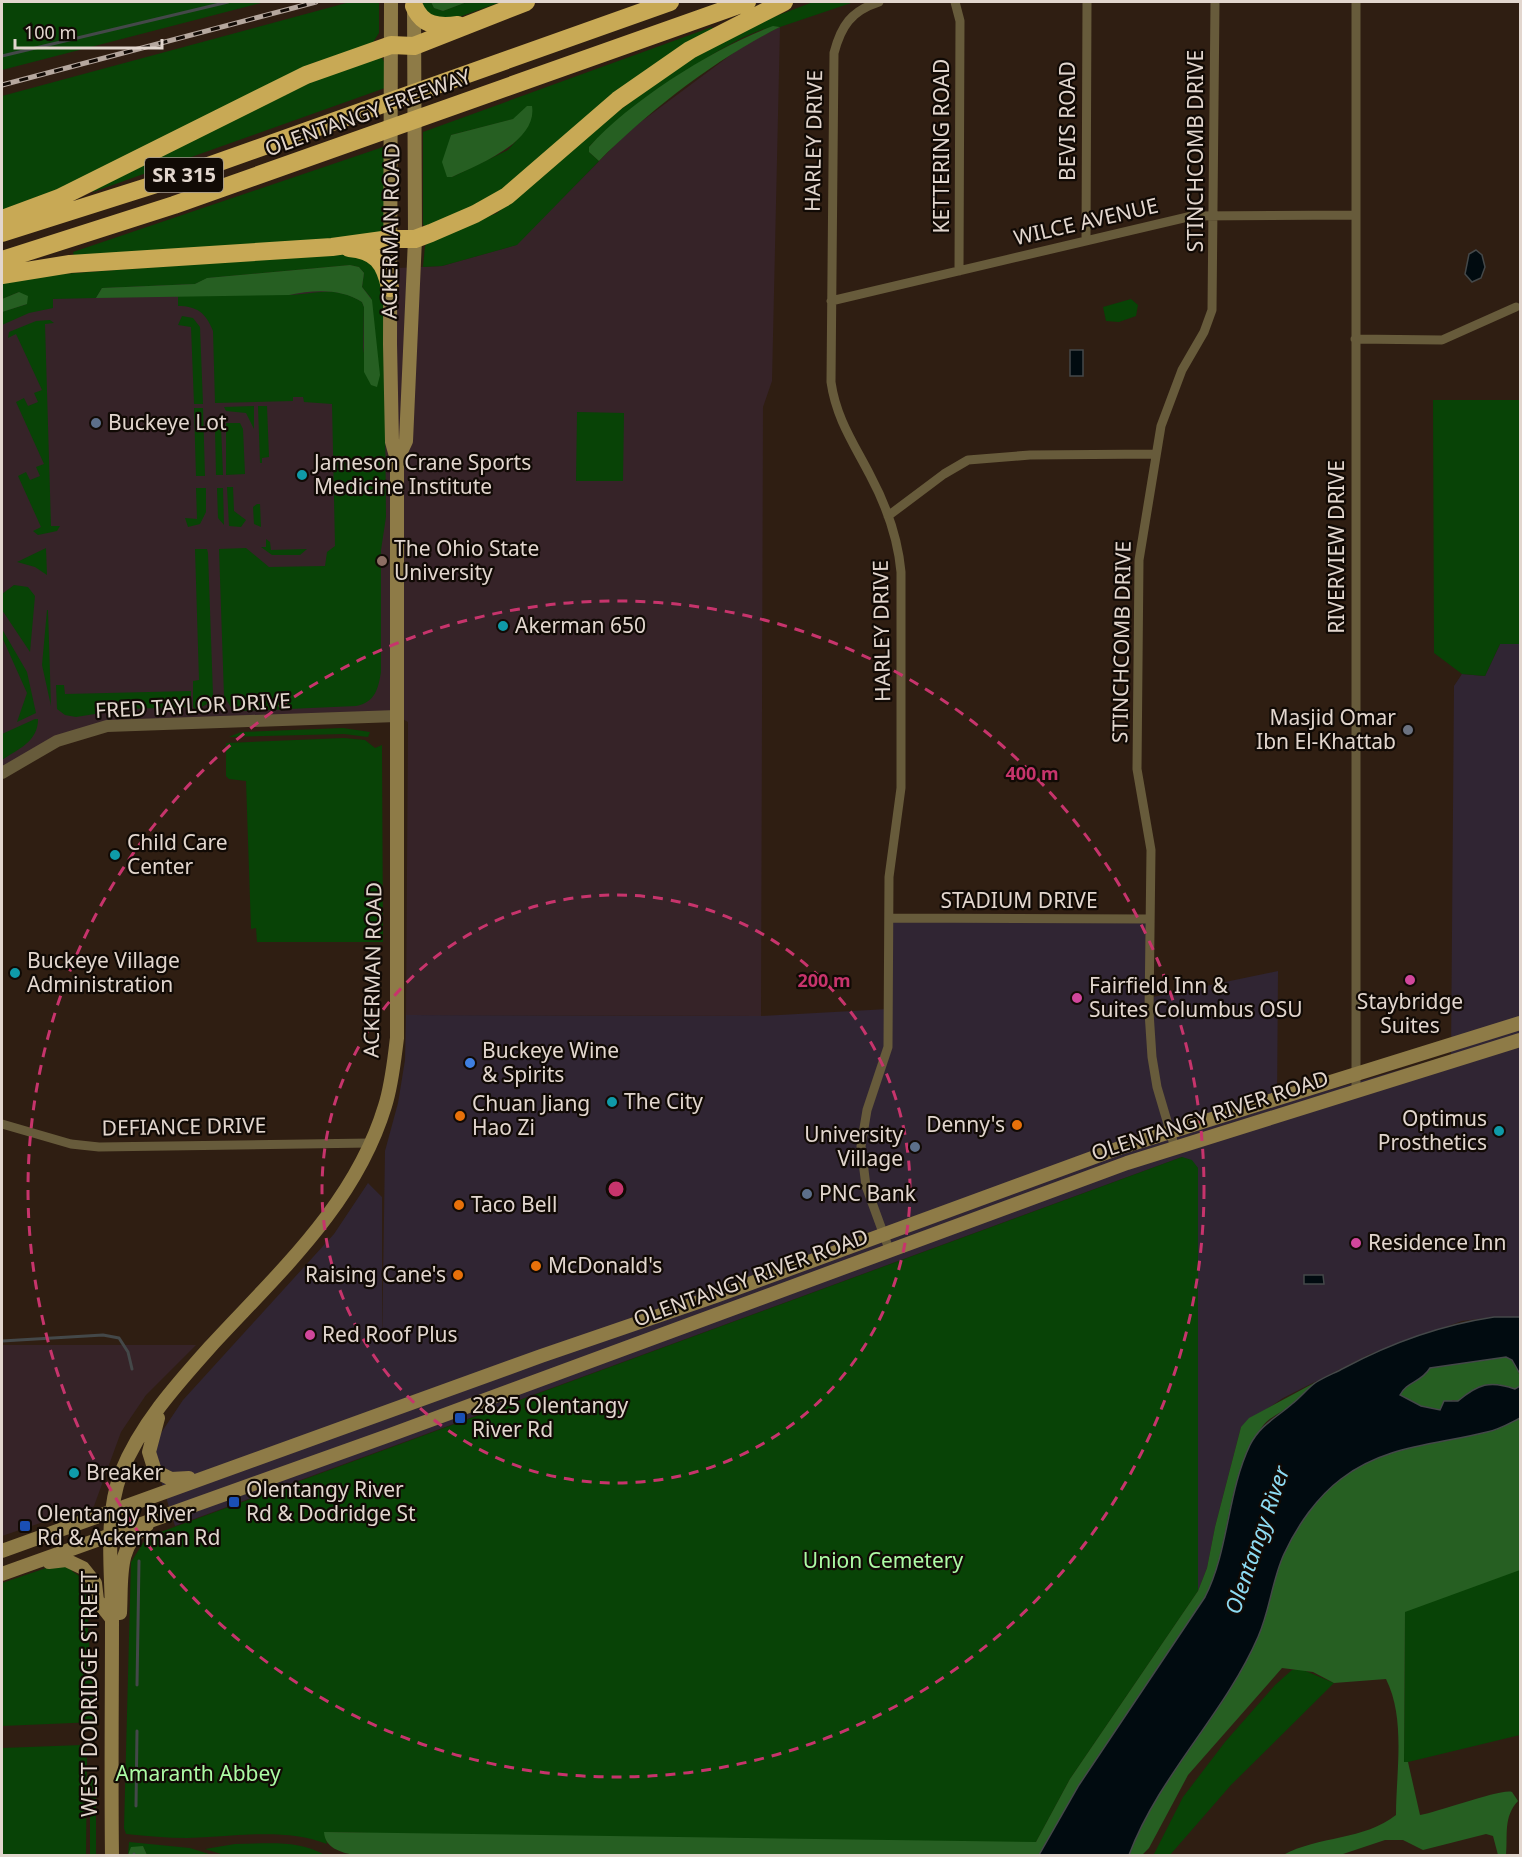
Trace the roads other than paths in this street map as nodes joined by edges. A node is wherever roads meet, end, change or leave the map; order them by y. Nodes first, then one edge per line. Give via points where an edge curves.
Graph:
1 (391, 2) edge
2 (526, 2) edge
3 (670, 2) edge
4 (747, 2) edge
5 (784, 2) edge
6 (879, 2) edge
7 (955, 2) edge
8 (1087, 2) edge
9 (1215, 2) edge
10 (1356, 2) edge
11 (413, 4) edge
12 (465, 24) junction
13 (391, 45) junction
14 (414, 46) junction
15 (1214, 214) junction
16 (1355, 215) junction
17 (2, 219) edge
18 (2, 233) edge
19 (390, 239) junction
20 (414, 239) junction
21 (1086, 240) junction
22 (332, 247) junction
23 (2, 260) edge
24 (959, 271) junction
25 (2, 275) edge
26 (390, 288) junction
27 (831, 301) junction
28 (1516, 307) dead end
29 (1355, 339) junction
30 (1155, 454) junction
31 (397, 460) junction
32 (888, 516) junction
33 (396, 716) junction
34 (2, 773) edge
35 (889, 918) junction
36 (1150, 919) junction
37 (1521, 1023) edge
38 (1521, 1040) edge
39 (1356, 1075) junction
40 (1356, 1092) junction
41 (2, 1124) edge
42 (1170, 1133) junction
43 (370, 1143) junction
44 (1175, 1148) junction
45 (884, 1233) junction
46 (889, 1249) junction
47 (162, 1403) junction
48 (212, 1475) junction
49 (113, 1509) junction
50 (162, 1515) junction
51 (111, 1533) junction
52 (2, 1551) edge
53 (8, 1572) edge
54 (112, 1618) junction
55 (111, 1656) junction
56 (112, 1856) edge

1 - 13 main road, ACKERMAN ROAD
2 - 12 highway
3 - 18 highway, OLENTANGY FREEWAY / SR 315 via 166,181
4 - 23 highway, OLENTANGY FREEWAY / SR 315 via 174,205
5 - 20 highway via 690,50 654,74 507,196 452,225
6 - 27 street, HARLEY DRIVE via 854,12 844,24 834,53
7 - 24 street, KETTERING ROAD via 960,21
8 - 21 street, BEVIS ROAD
9 - 15 street, STINCHCOMB DRIVE
10 - 16 street, RIVERVIEW DRIVE
11 - 12 highway via 417,14 433,26
11 - 14 main road, ACKERMAN ROAD
12 - 14 highway
13 - 14 highway
13 - 17 highway via 278,88 59,198
13 - 19 main road, ACKERMAN ROAD
14 - 20 main road, ACKERMAN ROAD
15 - 16 street, WILCE AVENUE
15 - 21 street, WILCE AVENUE
15 - 30 street, STINCHCOMB DRIVE via 1212,310 1168,406
16 - 29 street, RIVERVIEW DRIVE
19 - 20 highway
19 - 22 highway
19 - 26 main road, ACKERMAN ROAD
20 - 31 main road, ACKERMAN ROAD via 406,441
21 - 24 street, WILCE AVENUE
22 - 25 highway via 70,264
22 - 26 highway via 372,253 381,261
24 - 27 street, WILCE AVENUE
26 - 31 main road, ACKERMAN ROAD via 392,441
27 - 32 street, HARLEY DRIVE via 831,382 836,411
28 - 29 street via 1442,340
29 - 39 street, RIVERVIEW DRIVE
30 - 32 street via 1030,455 969,460
30 - 36 street, STINCHCOMB DRIVE via 1139,560 1137,769 1151,850
31 - 33 main road, ACKERMAN ROAD
32 - 35 street, HARLEY DRIVE via 900,556 902,589 901,788 889,877
33 - 34 street, FRED TAYLOR DRIVE via 107,726 57,741
33 - 43 main road, ACKERMAN ROAD via 397,1038 391,1084
35 - 36 street, STADIUM DRIVE
35 - 45 street, HARLEY DRIVE via 888,1047 867,1110 861,1146 866,1186
36 - 42 street, STINCHCOMB DRIVE via 1152,1057
37 - 39 main road, OLENTANGY RIVER ROAD
38 - 40 main road, OLENTANGY RIVER ROAD
39 - 40 street, RIVERVIEW DRIVE
39 - 42 main road, OLENTANGY RIVER ROAD
40 - 44 main road, OLENTANGY RIVER ROAD
41 - 43 street, DEFIANCE DRIVE via 71,1144 99,1147
42 - 44 street, STINCHCOMB DRIVE
42 - 45 main road, OLENTANGY RIVER ROAD
43 - 47 main road, ACKERMAN ROAD via 349,1185 303,1249
44 - 46 main road, OLENTANGY RIVER ROAD
45 - 46 street, HARLEY DRIVE
45 - 48 main road, OLENTANGY RIVER ROAD
46 - 50 main road, OLENTANGY RIVER ROAD via 390,1435
47 - 48 main road via 149,1452 155,1471 171,1479
47 - 49 main road, ACKERMAN ROAD via 121,1474
48 - 49 main road, OLENTANGY RIVER ROAD
49 - 51 main road, ACKERMAN ROAD
49 - 52 main road, OLENTANGY RIVER ROAD
50 - 51 main road, OLENTANGY RIVER ROAD
50 - 55 main road via 136,1532 124,1552 119,1628
51 - 53 main road, OLENTANGY RIVER ROAD
51 - 54 main road, WEST DODRIDGE STREET
53 - 54 main road via 58,1561 77,1564 95,1583 97,1600
54 - 55 main road, WEST DODRIDGE STREET
55 - 56 main road, WEST DODRIDGE STREET

